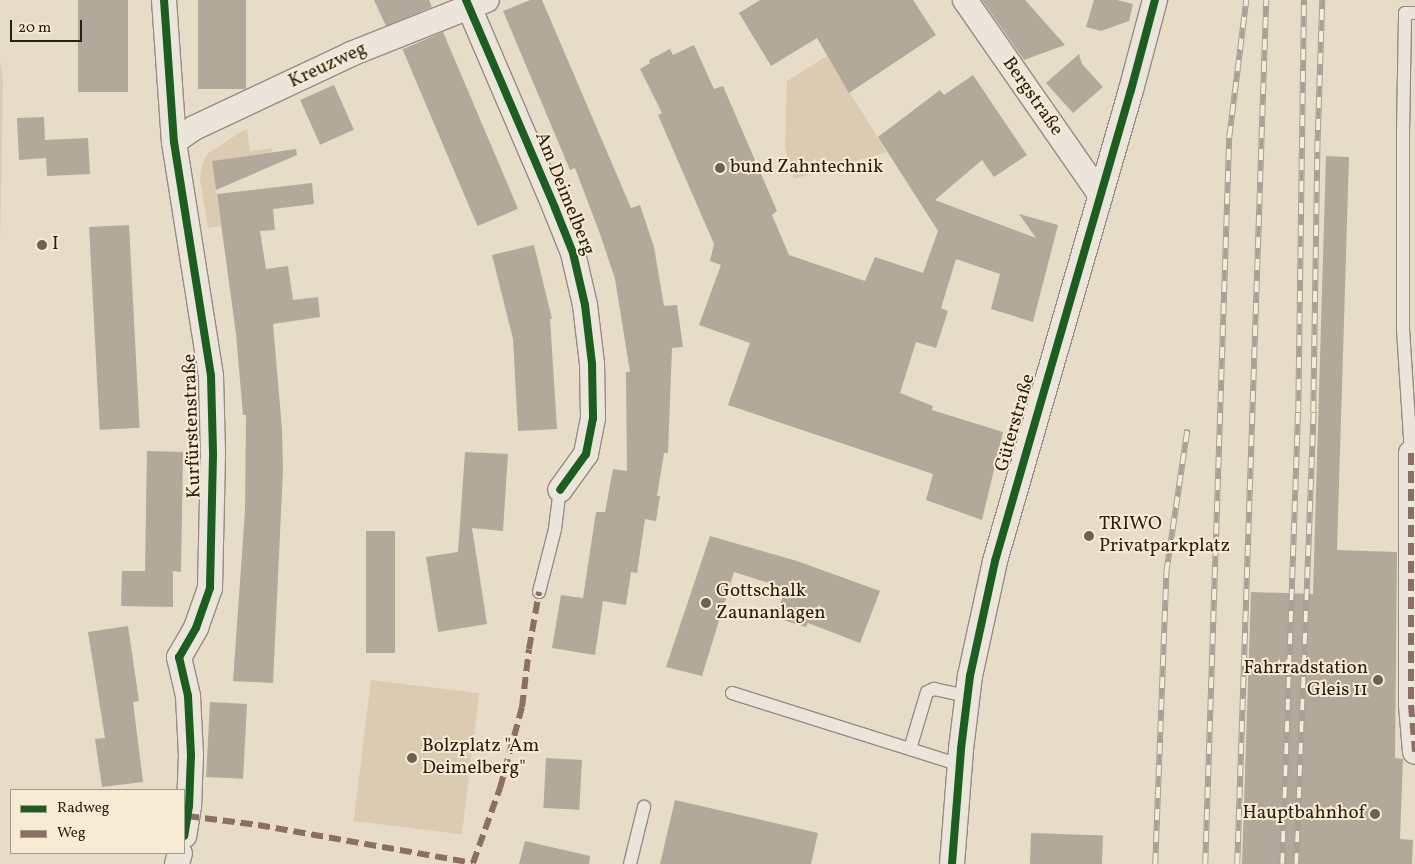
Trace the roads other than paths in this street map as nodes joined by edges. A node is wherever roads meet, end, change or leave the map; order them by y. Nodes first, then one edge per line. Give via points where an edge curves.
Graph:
1 (164, 0) edge
2 (965, 0) edge
3 (1155, 0) edge
4 (1406, 0) edge
5 (474, 3) edge
6 (1410, 13) edge
7 (174, 142) junction
8 (1100, 194) junction
9 (1411, 453) joint
10 (560, 490) joint
11 (539, 592) dead end
12 (732, 693) dead end
13 (967, 696) junction
14 (910, 749) junction
15 (1415, 752) edge
16 (960, 765) junction
17 (644, 807) dead end
18 (185, 826) edge
19 (630, 864) edge
20 (952, 864) edge

1 - 7 street, Kurfürstenstraße
2 - 8 street, Bergstraße
3 - 8 street, Güterstraße
4 - 6 lane
5 - 7 street, Kreuzweg via 351,54 194,128
5 - 10 street, Am Deimelberg via 573,253 585,305 592,364 593,418 586,454
6 - 9 lane via 1402,132 1403,329
7 - 18 street, Kurfürstenstraße via 211,376 213,455 210,588 196,628 179,657 188,696 191,755
8 - 13 street, Güterstraße via 995,561
9 - 15 street via 1410,705
10 - 11 lane, Am Deimelberg via 556,529
12 - 14 lane
13 - 14 lane via 934,689 927,692
13 - 16 street, Güterstraße
14 - 16 lane
16 - 20 street, Güterstraße
17 - 19 lane

